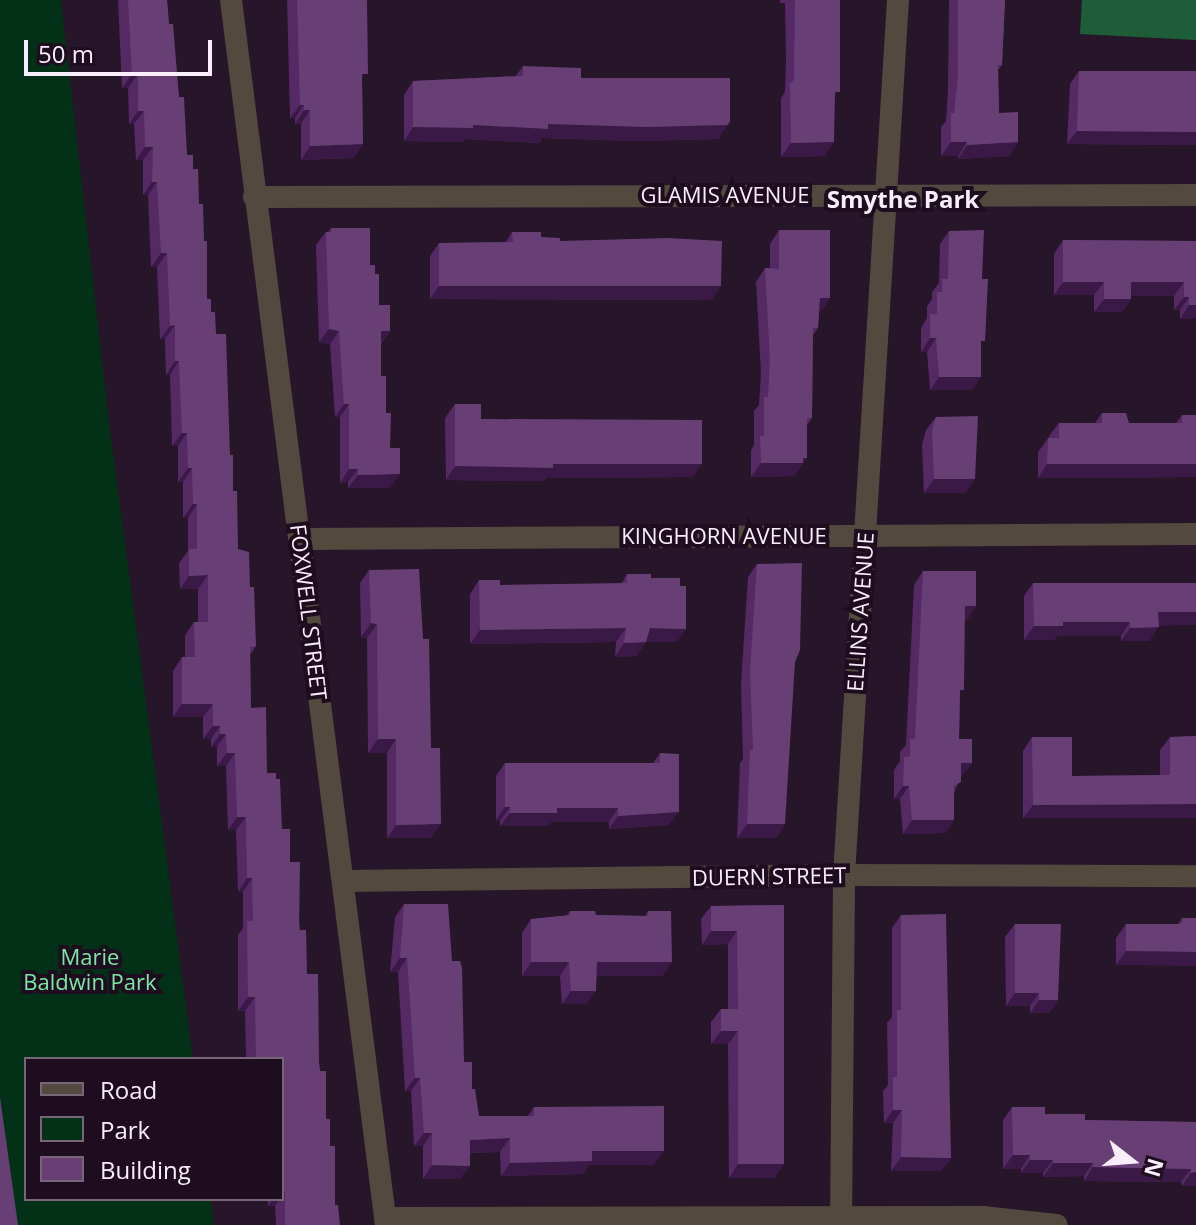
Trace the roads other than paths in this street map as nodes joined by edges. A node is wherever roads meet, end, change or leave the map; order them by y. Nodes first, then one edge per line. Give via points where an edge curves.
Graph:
1 (231, 0) edge
2 (898, 0) edge
3 (884, 194) junction
4 (1196, 195) edge
5 (254, 197) junction
6 (1196, 534) edge
7 (865, 536) junction
8 (300, 539) junction
9 (844, 875) junction
10 (1196, 876) edge
11 (343, 881) junction
12 (385, 1222) edge
13 (841, 1222) edge
14 (1057, 1225) edge

1 - 5 street, FOXWELL STREET
2 - 3 street, ELLINS AVENUE
3 - 4 street, GLAMIS AVENUE
3 - 5 street, GLAMIS AVENUE
3 - 7 street, ELLINS AVENUE
5 - 8 street, FOXWELL STREET
6 - 7 street, KINGHORN AVENUE
7 - 8 street, KINGHORN AVENUE
7 - 9 street, ELLINS AVENUE
8 - 11 street, FOXWELL STREET
9 - 10 street, DUERN STREET
9 - 11 street, DUERN STREET
9 - 13 street, ELLINS AVENUE
11 - 12 street, FOXWELL STREET
12 - 13 street
13 - 14 street via 983,1217

